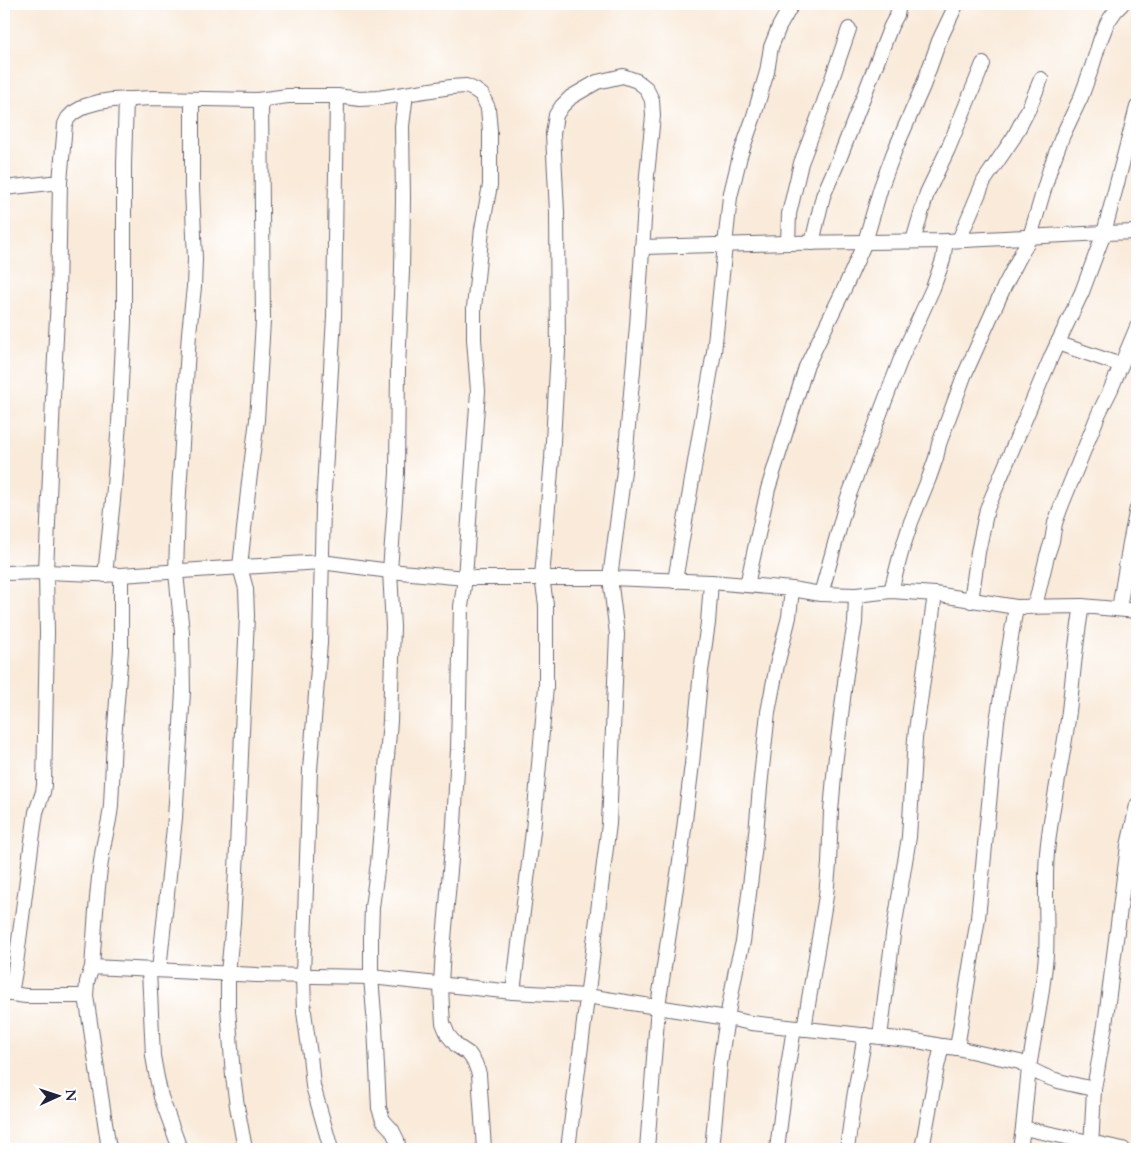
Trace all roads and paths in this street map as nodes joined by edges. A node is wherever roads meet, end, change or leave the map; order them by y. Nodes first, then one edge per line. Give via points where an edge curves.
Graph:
1 (792, 4) edge
2 (899, 4) edge
3 (1122, 4) edge
4 (956, 5) edge
5 (849, 29) dead end
6 (984, 64) dead end
7 (1041, 79) dead end
8 (406, 94) junction
9 (337, 96) junction
10 (126, 99) junction
11 (192, 99) junction
12 (261, 100) junction
13 (1137, 107) edge
14 (60, 182) junction
15 (4, 188) edge
16 (1137, 232) edge
17 (1104, 233) junction
18 (1030, 237) junction
19 (953, 240) junction
20 (913, 241) junction
21 (865, 242) junction
22 (788, 243) junction
23 (812, 243) junction
24 (725, 245) junction
25 (642, 247) junction
26 (1137, 327) edge
27 (1057, 344) junction
28 (1121, 365) junction
29 (1137, 508) edge
30 (321, 562) junction
31 (240, 567) junction
32 (390, 571) junction
33 (4, 572) edge
34 (46, 572) junction
35 (176, 573) junction
36 (105, 575) junction
37 (121, 576) junction
38 (542, 577) junction
39 (464, 578) junction
40 (610, 578) junction
41 (675, 581) junction
42 (711, 582) junction
43 (747, 585) junction
44 (792, 589) junction
45 (891, 591) junction
46 (821, 594) junction
47 (935, 594) junction
48 (856, 595) junction
49 (971, 601) junction
50 (1016, 606) junction
51 (1035, 606) junction
52 (1082, 606) junction
53 (1119, 609) junction
54 (1137, 611) edge
55 (1137, 805) edge
56 (92, 967) junction
57 (154, 970) junction
58 (228, 973) junction
59 (303, 975) junction
60 (371, 977) junction
61 (441, 984) junction
62 (513, 992) junction
63 (7, 994) edge
64 (86, 996) junction
65 (587, 996) junction
66 (658, 1006) junction
67 (727, 1018) junction
68 (799, 1028) junction
69 (865, 1035) junction
70 (880, 1037) junction
71 (942, 1046) junction
72 (957, 1048) junction
73 (1029, 1068) junction
74 (1094, 1089) junction
75 (1023, 1128) junction
76 (1091, 1146) edge
77 (109, 1149) edge
78 (180, 1149) edge
79 (240, 1149) edge
80 (331, 1149) edge
81 (399, 1149) edge
82 (484, 1149) edge
83 (568, 1149) edge
84 (647, 1149) edge
85 (712, 1149) edge
86 (777, 1149) edge
87 (848, 1149) edge
88 (922, 1149) edge
89 (1020, 1149) edge
90 (1123, 1149) edge

1 - 24 street via 771,47 753,120 740,156 730,197
2 - 23 street via 824,196
3 - 18 street via 1107,23 1084,90 1050,169
4 - 21 street via 894,152
5 - 22 street via 801,163 789,214
6 - 20 street via 927,193
7 - 19 street via 1014,137 984,181
8 - 9 street via 360,99
8 - 32 street via 402,126 397,472
8 - 39 street via 466,86 482,95 488,108 490,185 474,308 478,391
9 - 12 street via 288,96
9 - 30 street via 334,316
10 - 11 street
10 - 14 street via 89,104 68,118
10 - 36 street via 124,322 119,423
11 - 12 street
11 - 35 street via 195,259
12 - 31 street via 262,348
13 - 17 street
14 - 15 street
14 - 34 street
16 - 17 street
17 - 18 street
17 - 27 street via 1082,292
18 - 19 street
18 - 45 street via 964,376 911,522
19 - 20 street
19 - 46 street via 902,356 846,500
20 - 21 street
21 - 23 street
21 - 43 street via 806,367 768,489
22 - 23 street
22 - 24 street
24 - 25 street
24 - 41 street via 714,352
25 - 38 street via 652,100 637,80 623,76 597,82 581,91 571,97 556,115 553,134 558,351
25 - 40 street via 624,471
26 - 28 street
27 - 28 street
27 - 49 street via 987,509
28 - 51 street via 1055,523
29 - 53 street
30 - 31 street
30 - 32 street
30 - 59 street via 320,643 310,770
31 - 35 street
31 - 58 street via 246,590 247,616 236,871
32 - 39 street
32 - 60 street via 393,627 390,721 372,907
33 - 34 street
34 - 36 street
34 - 63 street via 44,785 30,848 15,971
35 - 37 street
35 - 57 street via 182,632 183,692 175,818
36 - 37 street
37 - 56 street via 121,650 111,811 99,877
38 - 39 street
38 - 40 street
38 - 62 street via 546,605 546,687 533,831
39 - 61 street via 460,607 455,806
40 - 41 street
40 - 65 street via 617,634 609,824
41 - 42 street
42 - 43 street
42 - 66 street via 683,837
43 - 44 street
44 - 46 street
44 - 67 street via 768,712 743,942
45 - 47 street
45 - 48 street
46 - 48 street
47 - 49 street
47 - 70 street via 915,738 910,837
48 - 68 street via 835,765 826,896
49 - 50 street
50 - 51 street
50 - 72 street via 998,721 978,918
51 - 52 street
52 - 53 street
52 - 73 street via 1047,852 1044,979
53 - 54 street
55 - 74 street via 1128,846
56 - 57 street
56 - 64 street
57 - 58 street
57 - 78 street via 153,1056 161,1096
58 - 59 street
58 - 79 street
59 - 60 street
59 - 80 street via 313,1086
60 - 61 street
60 - 81 street via 379,1108
61 - 62 street
61 - 82 street via 443,1023 448,1035 469,1054 479,1074
62 - 65 street
63 - 64 street
64 - 77 street
65 - 66 street
65 - 83 street
66 - 67 street
66 - 84 street
67 - 68 street
67 - 85 street
68 - 69 street
68 - 86 street via 785,1085
69 - 70 street
69 - 87 street
70 - 71 street
71 - 72 street
71 - 88 street
72 - 73 street via 1020,1062
73 - 74 street via 1047,1078
73 - 75 street
74 - 76 street
75 - 76 street
75 - 89 street
76 - 90 street

